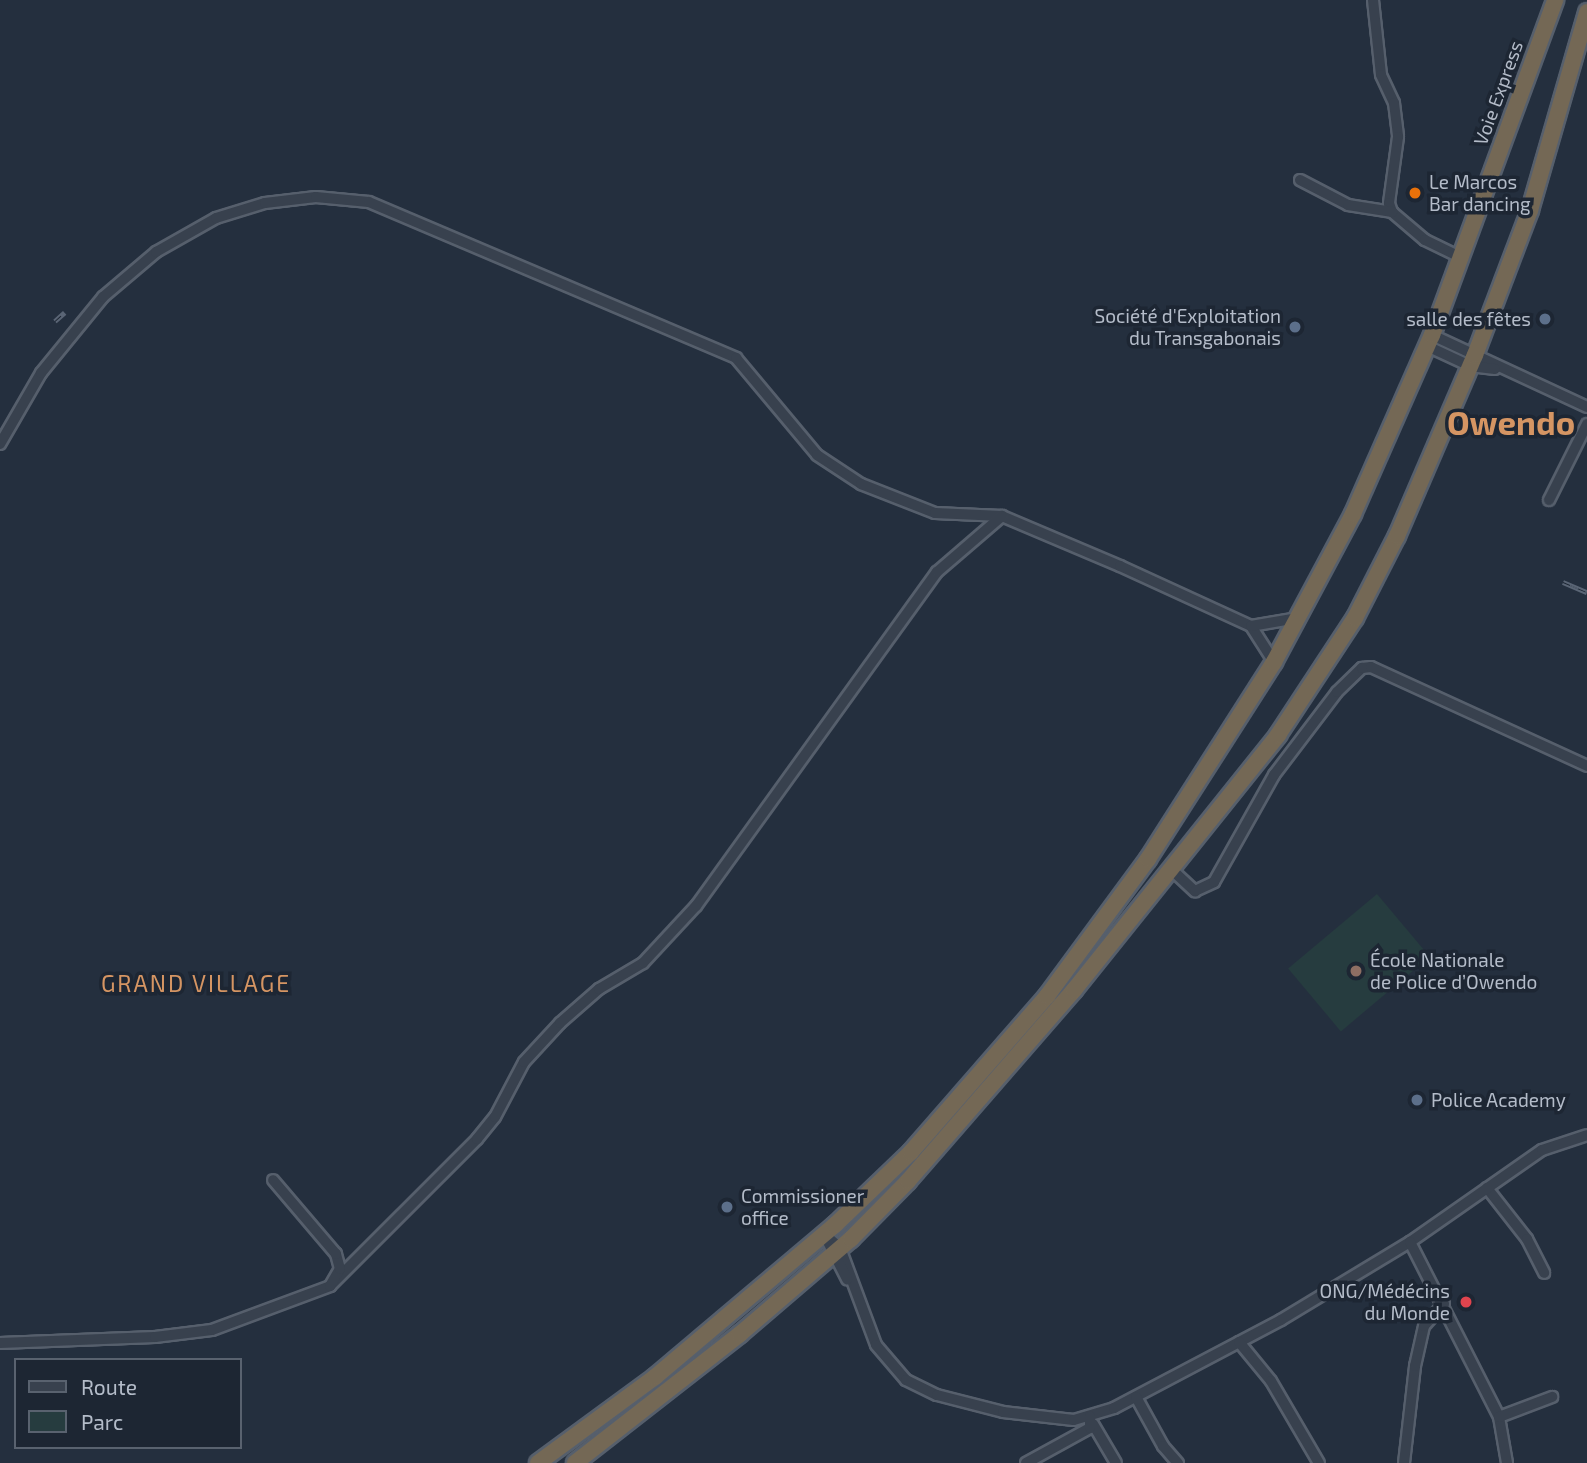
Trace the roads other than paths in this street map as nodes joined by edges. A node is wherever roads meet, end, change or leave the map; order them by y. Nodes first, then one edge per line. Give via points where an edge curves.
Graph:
1 (1373, 0) edge
2 (1555, 0) edge
3 (1587, 12) edge
4 (1581, 59) edge
5 (1300, 180) dead end
6 (1392, 212) junction
7 (1460, 257) junction
8 (1430, 341) junction
9 (1473, 360) junction
10 (1587, 407) edge
11 (1587, 424) edge
12 (0, 444) edge
13 (1549, 500) dead end
14 (1002, 516) junction
15 (1298, 618) junction
16 (1251, 626) junction
17 (1274, 662) junction
18 (1587, 766) edge
19 (1171, 869) junction
20 (1587, 1135) edge
21 (273, 1180) dead end
22 (1487, 1188) junction
23 (824, 1234) junction
24 (1410, 1242) junction
25 (836, 1251) junction
26 (1544, 1273) dead end
27 (330, 1286) junction
28 (1444, 1304) junction
29 (1239, 1342) junction
30 (0, 1343) edge
31 (1136, 1397) junction
32 (1552, 1397) dead end
33 (1499, 1417) junction
34 (1092, 1420) junction
35 (1508, 1450) junction
36 (538, 1463) edge
37 (575, 1463) edge
38 (1026, 1463) edge
39 (1116, 1463) edge
40 (1178, 1463) edge
41 (1319, 1463) edge
42 (1404, 1463) edge
43 (1507, 1463) edge
44 (1519, 1463) edge

1 - 6 street via 1381,75 1394,103 1398,137 1388,191
2 - 7 highway, Voie Express
3 - 4 highway
4 - 9 highway
5 - 6 street via 1349,205
6 - 7 street via 1425,240
7 - 8 highway, Voie Express
8 - 9 street
8 - 15 highway, Voie Express via 1353,514
9 - 10 street
9 - 19 highway via 1397,536 1355,618 1255,765
11 - 13 street
12 - 14 street via 41,373 103,297 156,252 237,211 286,199 334,198 405,214 736,358 817,456 861,484 935,513
14 - 16 street
14 - 27 street via 937,572 696,906 643,963 599,989 560,1023 524,1062 495,1117 477,1139
15 - 16 street
15 - 17 highway, Voie Express
16 - 17 street
17 - 23 highway, Voie Express via 1148,859 1048,996 911,1152
18 - 19 street via 1371,667 1362,668 1337,692 1273,775 1214,882 1195,891
19 - 25 highway via 948,1137
20 - 22 street via 1542,1150
21 - 27 street via 336,1254 340,1269
22 - 24 street
22 - 26 street via 1527,1239
23 - 25 street
23 - 36 highway, Voie Express via 655,1377
24 - 28 street
24 - 29 street
25 - 34 street via 885,1360 920,1388 1033,1419
25 - 37 highway via 685,1380
27 - 30 street via 212,1330
28 - 33 street
28 - 42 street via 1424,1326
29 - 31 street
29 - 41 street via 1270,1381
31 - 34 street
31 - 40 street via 1163,1446
32 - 33 street
33 - 35 street
34 - 38 street
34 - 39 street
35 - 43 street
35 - 44 street

